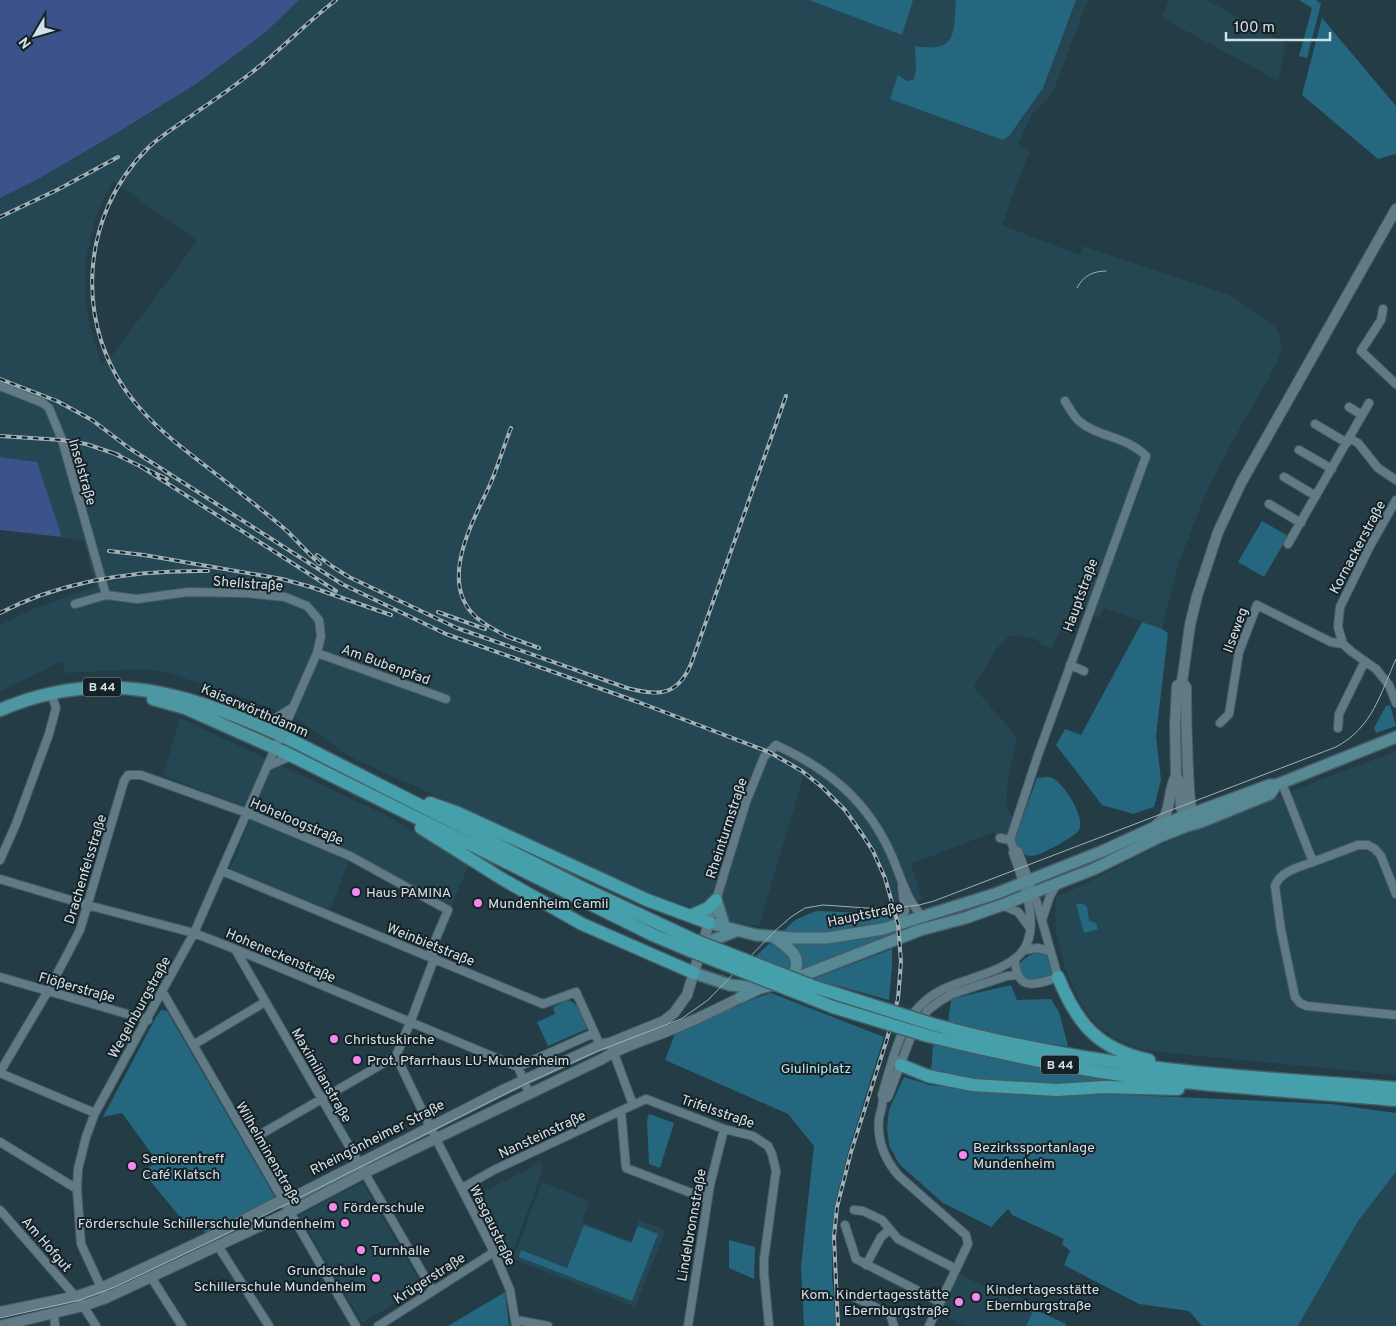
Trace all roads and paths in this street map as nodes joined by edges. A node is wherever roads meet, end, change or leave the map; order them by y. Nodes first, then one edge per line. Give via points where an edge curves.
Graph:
1 (1396, 209) edge
2 (1383, 309) dead end
3 (1396, 384) edge
4 (0, 386) edge
5 (1065, 401) dead end
6 (1369, 403) dead end
7 (1349, 407) dead end
8 (1362, 415) junction
9 (1315, 424) dead end
10 (1348, 440) junction
11 (1299, 450) dead end
12 (1332, 468) junction
13 (1284, 477) dead end
14 (1396, 480) edge
15 (1316, 496) junction
16 (1396, 500) edge
17 (1269, 504) dead end
18 (1301, 523) junction
19 (1288, 544) dead end
20 (106, 595) junction
21 (75, 604) dead end
22 (1344, 644) junction
23 (317, 653) junction
24 (1365, 661) junction
25 (1070, 665) junction
26 (1084, 671) dead end
27 (1182, 682) junction
28 (53, 699) junction
29 (446, 699) dead end
30 (1396, 703) edge
31 (294, 706) junction
32 (0, 710) edge
33 (0, 717) edge
34 (1220, 723) dead end
35 (256, 724) junction
36 (1338, 728) dead end
37 (281, 736) junction
38 (1396, 737) edge
39 (293, 741) joint
40 (1382, 742) junction
41 (1396, 747) edge
42 (284, 752) junction
43 (268, 766) junction
44 (128, 775) joint
45 (1176, 776) junction
46 (1279, 784) junction
47 (367, 793) junction
48 (401, 795) junction
49 (247, 813) junction
50 (1188, 819) junction
51 (1153, 828) junction
52 (1000, 838) dead end
53 (1010, 840) junction
54 (0, 860) edge
55 (1313, 862) junction
56 (222, 871) junction
57 (0, 879) edge
58 (901, 880) junction
59 (1026, 881) junction
60 (1057, 884) junction
61 (1030, 894) junction
62 (1396, 894) edge
63 (716, 900) junction
64 (87, 905) junction
65 (1002, 905) junction
66 (690, 916) junction
67 (922, 917) junction
68 (1042, 920) junction
69 (709, 923) junction
70 (900, 924) junction
71 (932, 926) junction
72 (725, 928) junction
73 (1031, 928) junction
74 (737, 931) junction
75 (194, 933) junction
76 (774, 937) junction
77 (696, 945) junction
78 (235, 949) junction
79 (1024, 950) junction
80 (1050, 951) junction
81 (434, 959) junction
82 (1016, 959) junction
83 (694, 973) junction
84 (1018, 975) junction
85 (0, 977) edge
86 (1058, 977) junction
87 (791, 980) junction
88 (760, 988) junction
89 (48, 991) junction
90 (162, 991) junction
91 (741, 997) joint
92 (265, 1002) junction
93 (1396, 1015) edge
94 (148, 1020) junction
95 (410, 1023) junction
96 (930, 1030) junction
97 (594, 1032) junction
98 (193, 1045) junction
99 (608, 1047) junction
100 (396, 1056) junction
101 (897, 1061) junction
102 (518, 1067) junction
103 (1187, 1071) junction
104 (0, 1072) edge
105 (523, 1081) junction
106 (1194, 1083) junction
107 (1396, 1088) edge
108 (529, 1093) junction
109 (321, 1099) junction
110 (1396, 1100) edge
111 (633, 1105) junction
112 (621, 1111) junction
113 (96, 1114) junction
114 (430, 1127) junction
115 (724, 1128) junction
116 (436, 1139) junction
117 (248, 1141) junction
118 (0, 1142) edge
119 (358, 1163) junction
120 (364, 1173) junction
121 (462, 1188) junction
122 (77, 1189) junction
123 (708, 1199) junction
124 (284, 1202) junction
125 (0, 1210) edge
126 (854, 1210) dead end
127 (290, 1212) junction
128 (845, 1225) dead end
129 (889, 1230) junction
130 (218, 1246) junction
131 (494, 1252) junction
132 (866, 1264) junction
133 (956, 1269) junction
134 (151, 1277) junction
135 (433, 1291) junction
136 (104, 1293) junction
137 (76, 1296) junction
138 (854, 1297) dead end
139 (940, 1302) junction
140 (83, 1306) junction
141 (0, 1312) edge
142 (54, 1313) junction
143 (516, 1323) edge
144 (891, 1325) edge
145 (0, 1326) edge
146 (55, 1326) edge
147 (96, 1326) edge
148 (182, 1326) edge
149 (269, 1326) edge
150 (356, 1326) edge
151 (378, 1326) edge
152 (548, 1326) edge
153 (688, 1326) edge
154 (769, 1326) edge
155 (929, 1326) edge

1 - 27 street via 1241,483 1218,532 1190,625
2 - 3 street via 1381,320 1361,351
4 - 20 street, Inselstraße via 49,408 62,440
5 - 25 street, Hauptstraße via 1077,420 1138,448 1146,456
6 - 8 street
7 - 8 street
8 - 10 street
9 - 10 street
10 - 12 street
10 - 14 street via 1358,443 1378,468
11 - 12 street
12 - 15 street
13 - 15 street
15 - 18 street
16 - 22 street, Kornackerstraße via 1340,607 1338,627
17 - 18 street
18 - 19 street
20 - 21 street, Shellstraße
20 - 23 street, Shellstraße via 137,599 188,592 221,592 285,597 307,606 318,620 321,636
22 - 24 street
22 - 34 street, Ilseweg via 1331,642 1256,606 1239,652 1229,714
23 - 29 street, Am Bubenpfad
23 - 31 street, Shellstraße
24 - 30 street via 1384,678
24 - 36 street via 1338,714
25 - 26 street
25 - 53 street, Hauptstraße
27 - 45 street via 1178,686 1175,725
27 - 50 street via 1186,687
28 - 33 main road, Kaiserwörthdamm / B 44
28 - 42 main road, Kaiserwörthdamm / B 44 via 120,693 142,696 186,708
28 - 54 street via 56,708 49,734
31 - 35 street via 276,718
31 - 37 street, Shellstraße
32 - 35 main road, Kaiserwörthdamm / B 44 via 62,690 118,687 194,700
35 - 37 main road, Kaiserwörthdamm / B 44
37 - 39 main road, Kaiserwörthdamm / B 44
37 - 42 street, Wegelnburgstraße
38 - 40 main road, Hauptstraße
39 - 48 highway, Kaiserwörthdamm / B 44
40 - 41 main road
40 - 46 main road, Hauptstraße
42 - 43 street
42 - 43 street, Wegelnburgstraße
42 - 47 highway, Kaiserwörthdamm / B 44
43 - 49 street, Wegelnburgstraße
44 - 49 street, Hoheloogstraße via 141,775
44 - 64 street, Drachenfelsstraße
45 - 50 street via 1180,802
45 - 51 street via 1164,817
46 - 50 main road, Hauptstraße
46 - 50 main road, Hauptstraße via 1270,794 1201,822
46 - 55 street
47 - 77 highway, B 44 via 636,926
47 - 83 highway via 504,880 582,924
48 - 66 highway via 458,813 590,875
48 - 77 highway, B 44
49 - 56 street, Wegelnburgstraße
49 - 81 street, Hoheloogstraße via 350,856 448,910 431,950
50 - 51 main road, Hauptstraße
50 - 60 main road, Hauptstraße via 1094,869
51 - 59 main road, Hauptstraße
52 - 53 street
53 - 59 street
55 - 62 street via 1358,845 1368,845 1381,856
55 - 93 street via 1283,874 1275,886 1295,997 1306,1006
56 - 75 street, Wegelnburgstraße
56 - 81 street, Weinbietstraße
57 - 64 street, Hoheneckenstraße
58 - 63 street, Rheinturmstraße via 887,846 856,799 831,776 776,745 764,757 746,802
58 - 67 street via 912,906
58 - 70 street via 905,911
59 - 61 street
59 - 67 main road, Hauptstraße
60 - 61 main road, Hauptstraße
60 - 68 street
61 - 65 main road
61 - 68 street
61 - 73 street
63 - 66 highway via 708,908
63 - 69 street, Rheinturmstraße
63 - 72 main road
64 - 75 street, Hoheneckenstraße
64 - 89 street, Drachenfelsstraße via 80,930
65 - 71 main road
65 - 73 street via 1018,912
66 - 69 highway
67 - 70 main road, Hauptstraße
67 - 71 street
68 - 80 street
69 - 72 main road
69 - 77 street, Rheingönheimer Straße
70 - 76 main road, Hauptstraße via 827,938
71 - 87 main road
72 - 74 main road
73 - 79 street
74 - 76 main road, Hauptstraße
74 - 77 main road
75 - 78 street, Hoheneckenstraße
75 - 90 street, Wegelnburgstraße
76 - 87 main road via 795,954 798,963
77 - 83 street, Rheingönheimer Straße
77 - 96 highway, B 44, bridge via 833,1007
78 - 92 street, Maximilianstraße
78 - 95 street, Hoheneckenstraße
79 - 80 street via 1038,948
79 - 82 street
80 - 86 street
81 - 95 street
81 - 97 street, Weinbietstraße via 543,1004 576,992
82 - 84 street
82 - 101 street via 997,970 949,986 925,1001 905,1025
83 - 88 main road via 730,985
83 - 99 street, Rheingönheimer Straße via 687,995 674,1013 664,1021
84 - 86 street via 1027,984 1037,985
84 - 101 street via 952,994 935,1004 915,1028
85 - 89 street, Flößerstraße
86 - 103 highway via 1074,1012 1104,1042 1123,1052
87 - 88 main road
88 - 91 main road
89 - 94 street, Flößerstraße
89 - 104 street, Drachenfelsstraße
90 - 94 street, Wegelnburgstraße
90 - 98 street, Wilhelminenstraße
91 - 99 street, Rheingönheimer Straße via 712,1013
92 - 98 street
92 - 109 street, Maximilianstraße
94 - 113 street, Wegelnburgstraße
95 - 100 street
95 - 102 street, Hoheneckenstraße
96 - 103 highway, B 44
96 - 106 highway, B 44 via 1049,1063
97 - 99 street, Weinbietstraße
97 - 102 street
98 - 117 street, Wilhelminenstraße
99 - 105 street, Rheingönheimer Straße
99 - 108 street, Rheingönheimer Straße via 602,1059
99 - 111 street
100 - 109 street
100 - 114 street, Wasgaustraße
101 - 106 highway via 943,1079 973,1085 1057,1090 1105,1087 1183,1090
101 - 133 street via 879,1119 884,1151 899,1176 966,1235 968,1244
102 - 105 street
103 - 107 highway, B 44
104 - 113 street
105 - 108 street
105 - 114 street, Rheingönheimer Straße
106 - 110 highway, B 44
108 - 116 street, Rheingönheimer Straße
109 - 117 street
109 - 119 street, Maximilianstraße
111 - 112 street, Nansteinstraße
111 - 115 street, Trifelsstraße via 646,1099
112 - 121 street, Nansteinstraße
112 - 123 street via 626,1168
113 - 122 street, Wegelnburgstraße via 86,1137
114 - 116 street, Wasgaustraße
114 - 119 street, Rheingönheimer Straße
115 - 123 street, Lindelbronnstraße
115 - 154 street, Trifelsstraße via 760,1140 768,1146 775,1162 764,1258
116 - 120 street, Rheingönheimer Straße
116 - 121 street, Wasgaustraße
117 - 124 street, Wilhelminenstraße
118 - 122 street
119 - 120 street, Maximilianstraße
119 - 124 street, Rheingönheimer Straße
120 - 127 street, Rheingönheimer Straße
120 - 135 street, Maximilianstraße
121 - 131 street, Wasgaustraße
122 - 136 street, Wegelnburgstraße via 81,1244
123 - 153 street, Lindelbronnstraße
124 - 127 street, Wilhelminenstraße
124 - 136 street, Rheingönheimer Straße via 276,1203
125 - 137 street, Am Hofgut
126 - 129 street via 863,1210 882,1220
127 - 130 street, Rheingönheimer Straße
127 - 150 street, Wilhelminenstraße
128 - 132 street via 856,1259
129 - 132 street via 881,1236
129 - 133 street via 898,1239
130 - 134 street, Rheingönheimer Straße
130 - 149 street
131 - 135 street, Krügerstraße
131 - 143 street, Wasgaustraße via 510,1290
132 - 139 street
133 - 139 street
134 - 136 street, Rheingönheimer Straße
134 - 148 street
135 - 151 street, Krügerstraße
136 - 137 street, Rheingönheimer Straße
136 - 140 street, Rheingönheimer Straße
137 - 140 street, Am Hofgut
137 - 141 street, Rheingönheimer Straße
138 - 144 street via 890,1314
139 - 155 street
140 - 142 street, Rheingönheimer Straße
140 - 147 street, Am Hofgut
142 - 145 street, Rheingönheimer Straße
142 - 146 street
143 - 152 street

